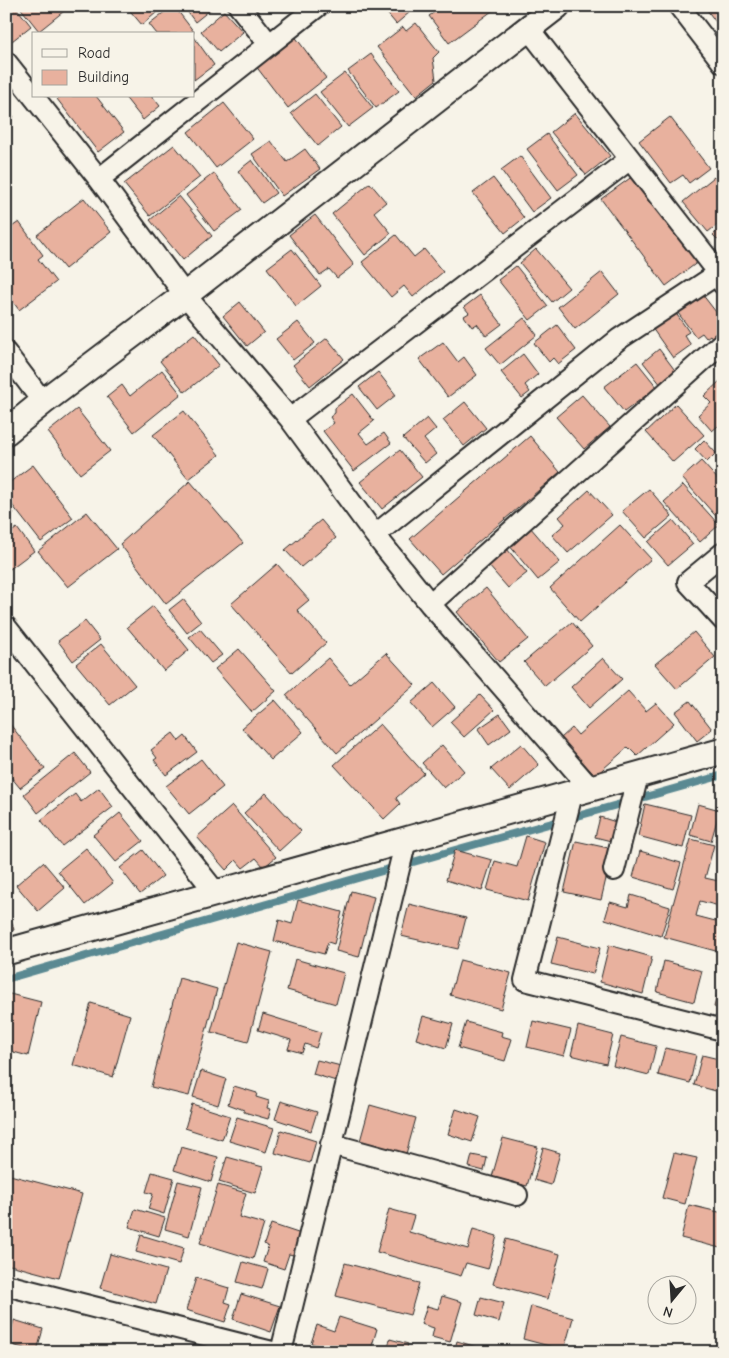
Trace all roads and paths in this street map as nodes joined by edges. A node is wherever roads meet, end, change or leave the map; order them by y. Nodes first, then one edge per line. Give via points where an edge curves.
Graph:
1 (239, 6) edge
2 (318, 6) edge
3 (556, 6) edge
4 (679, 6) edge
5 (528, 28) junction
6 (270, 44) junction
7 (6, 62) edge
8 (723, 63) edge
9 (32, 95) edge
10 (35, 98) edge
11 (630, 159) junction
12 (99, 179) junction
13 (722, 276) edge
14 (185, 295) junction
15 (723, 342) edge
16 (6, 353) edge
17 (43, 402) junction
18 (290, 419) junction
19 (6, 432) edge
20 (375, 535) junction
21 (723, 553) edge
22 (430, 604) junction
23 (723, 620) edge
24 (6, 628) edge
25 (723, 751) edge
26 (638, 775) junction
27 (582, 791) junction
28 (406, 840) junction
29 (614, 870) dead end
30 (216, 893) junction
31 (6, 952) edge
32 (723, 1030) edge
33 (332, 1144) junction
34 (518, 1195) dead end
35 (6, 1285) edge
36 (723, 1329) edge
37 (272, 1352) edge
38 (281, 1352) edge
39 (718, 1352) edge

1 - 6 street
2 - 6 street
3 - 5 street
4 - 8 street
5 - 11 street
5 - 14 street
6 - 12 street
7 - 9 street
10 - 12 street
11 - 13 street
11 - 18 street
12 - 14 street
13 - 20 street via 619,339
14 - 17 street
14 - 18 street
15 - 22 street
16 - 17 street
17 - 19 street
18 - 20 street
20 - 22 street
21 - 23 street via 688,582
22 - 27 street
24 - 30 street
25 - 26 street
26 - 27 street
26 - 29 street
27 - 28 street
27 - 32 street via 525,980
28 - 30 street
28 - 33 street
30 - 31 street
33 - 34 street
33 - 38 street
35 - 37 street
36 - 39 path

